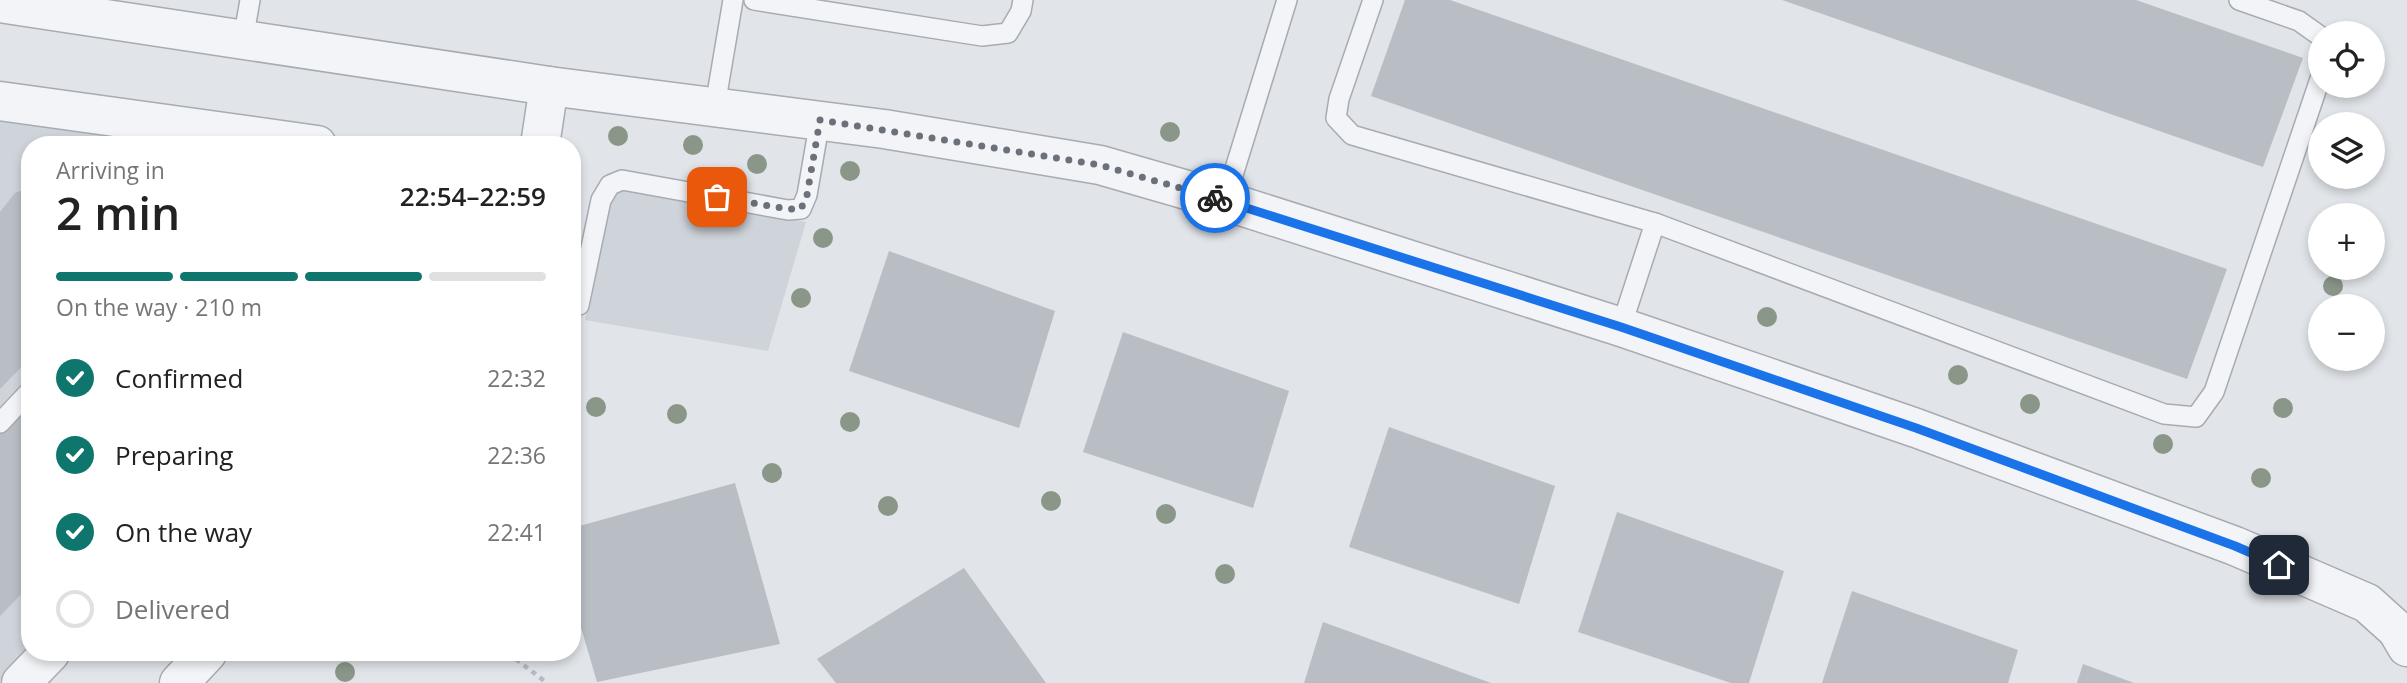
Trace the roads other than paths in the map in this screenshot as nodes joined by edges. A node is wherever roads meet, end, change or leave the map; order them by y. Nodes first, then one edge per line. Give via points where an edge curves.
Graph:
1 (250, 0) edge
2 (733, 0) edge
3 (754, 0) edge
4 (1023, 0) edge
5 (1287, 0) edge
6 (1373, 0) edge
7 (2239, 0) edge
8 (0, 3) edge
9 (2308, 27) edge
10 (243, 40) junction
11 (549, 86) junction
12 (2314, 98) edge
13 (0, 101) edge
14 (715, 106) junction
15 (820, 120) junction
16 (228, 136) edge
17 (541, 136) edge
18 (1225, 201) junction
19 (1655, 223) junction
20 (581, 296) edge
21 (1621, 327) junction
22 (21, 401) edge
23 (0, 423) edge
24 (2407, 648) edge
25 (42, 661) edge
26 (200, 661) edge
27 (21, 683) edge
28 (179, 683) edge

1 - 10 lane
2 - 14 lane
3 - 4 lane via 982,36 1008,33
5 - 18 lane
6 - 19 lane via 1336,118 1352,135
7 - 9 lane
8 - 10 street
10 - 11 street
11 - 14 street
11 - 17 street
12 - 19 lane via 2214,392 2196,418 2164,414
13 - 16 street
14 - 15 street
15 - 18 street via 1100,165
15 - 20 lane via 801,209 622,180 610,184 601,200
18 - 21 street
19 - 21 lane
21 - 24 street via 1916,428 2235,546 2367,603 2397,630
22 - 23 lane
25 - 27 street
26 - 28 street

